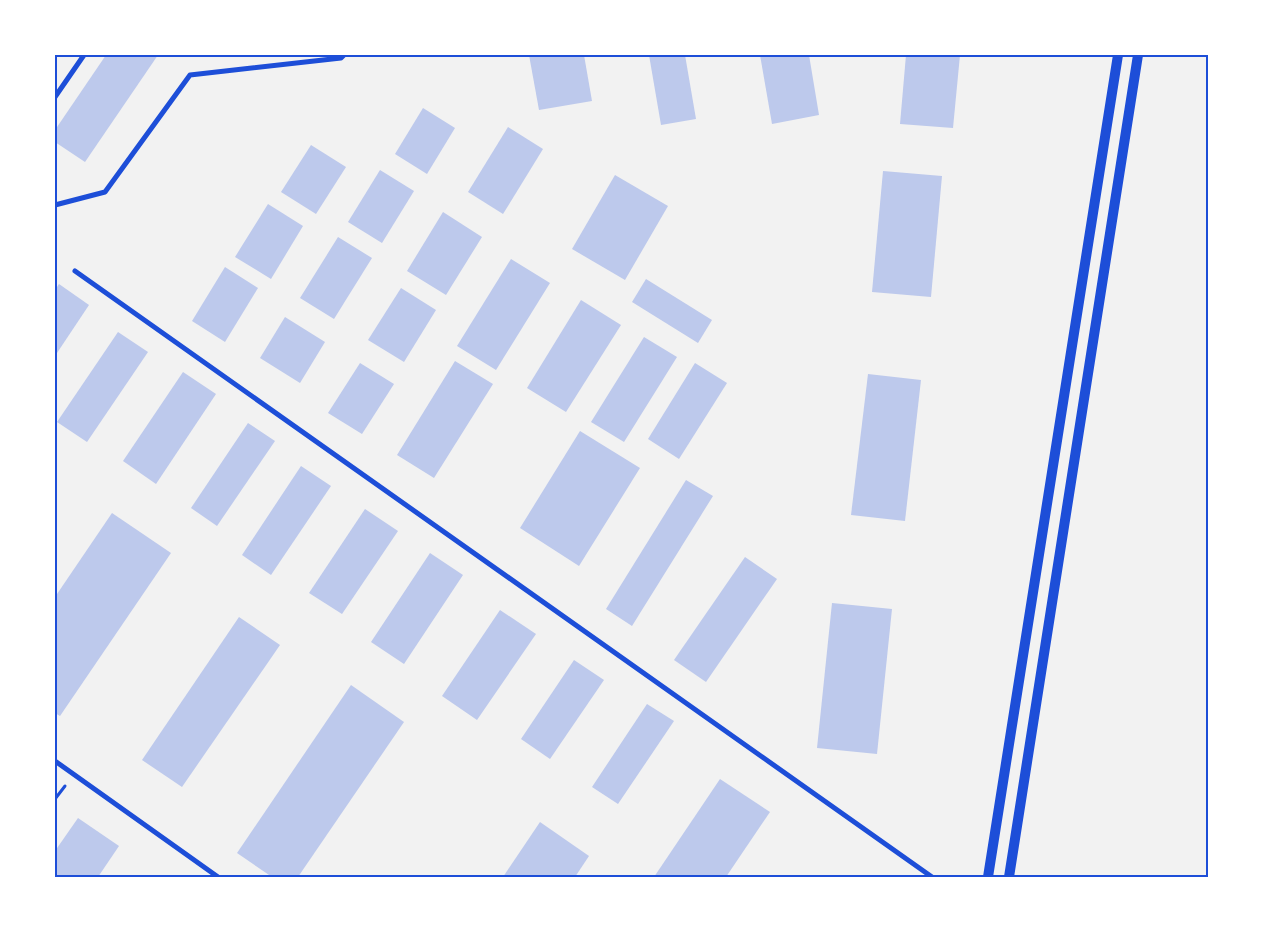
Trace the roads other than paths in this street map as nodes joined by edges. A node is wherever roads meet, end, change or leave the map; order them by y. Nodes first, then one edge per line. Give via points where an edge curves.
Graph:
1 (84, 55) edge
2 (344, 55) edge
3 (1118, 55) edge
4 (1138, 55) edge
5 (55, 97) edge
6 (55, 205) edge
7 (74, 271) dead end
8 (55, 761) edge
9 (218, 877) edge
10 (932, 877) edge
11 (988, 877) edge
12 (1009, 877) edge

1 - 5 street
2 - 6 street via 341,58 190,75 105,192
3 - 11 main road
4 - 12 main road
7 - 10 street
8 - 9 street

